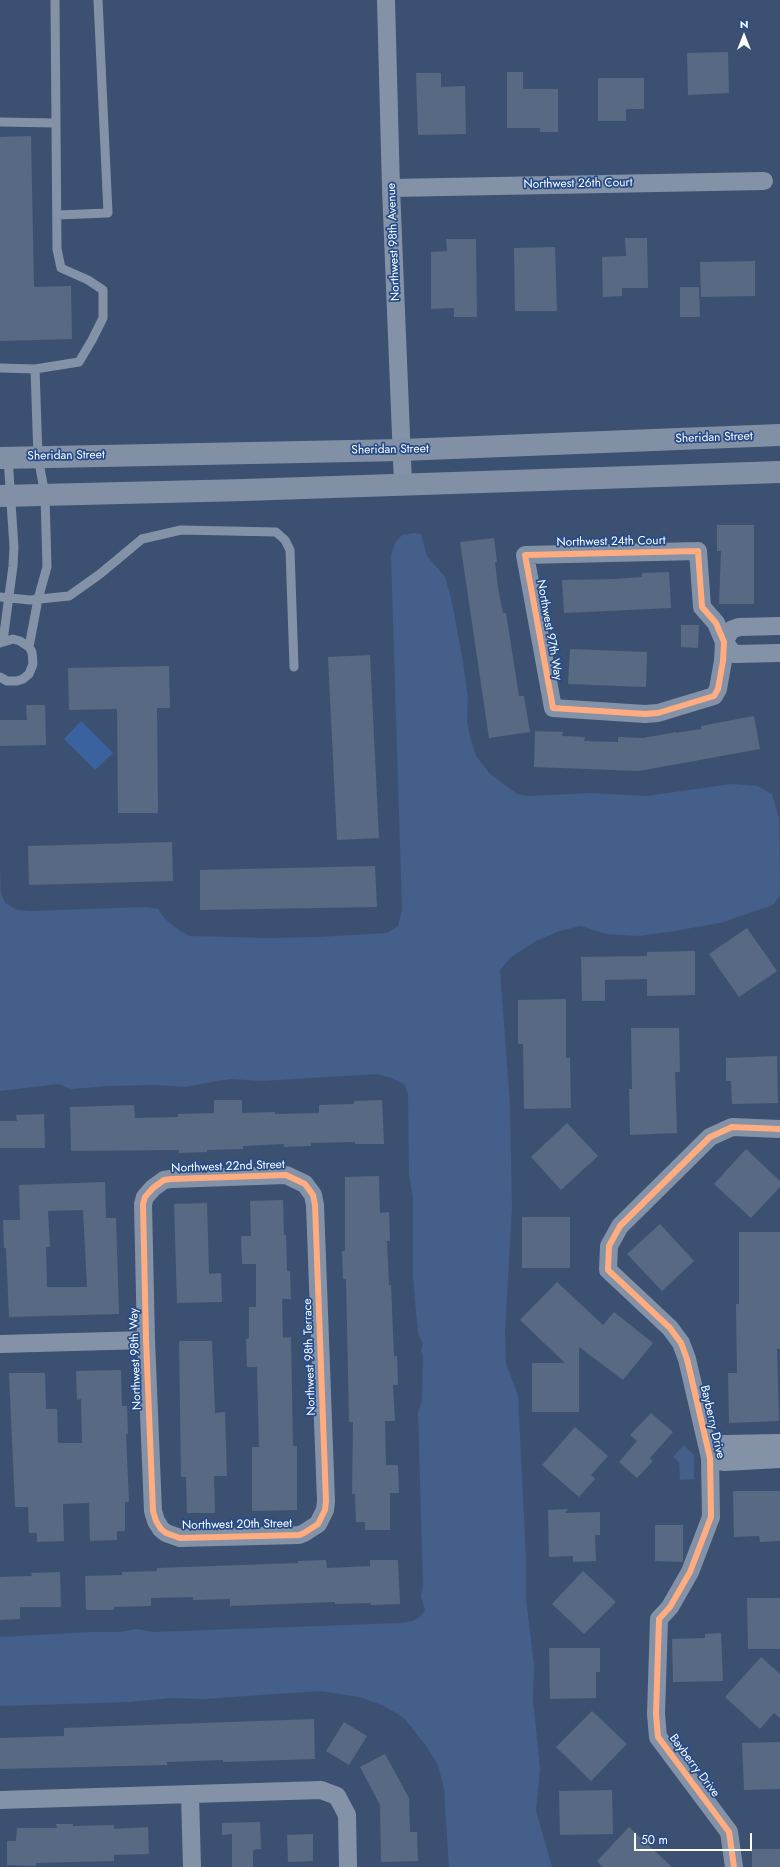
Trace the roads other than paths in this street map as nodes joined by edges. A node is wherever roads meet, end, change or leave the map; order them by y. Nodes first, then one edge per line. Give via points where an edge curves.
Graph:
1 (55, 0) edge
2 (98, 0) edge
3 (386, 0) edge
4 (0, 122) edge
5 (56, 123) junction
6 (764, 180) dead end
7 (391, 188) junction
8 (57, 215) junction
9 (0, 368) edge
10 (34, 369) junction
11 (780, 435) edge
12 (402, 450) junction
13 (38, 457) junction
14 (4, 458) edge
15 (780, 472) edge
16 (403, 484) junction
17 (45, 495) junction
18 (5, 496) edge
19 (525, 555) joint
20 (0, 597) edge
21 (10, 598) junction
22 (38, 599) junction
23 (780, 626) edge
24 (2, 642) edge
25 (724, 642) junction
26 (29, 647) junction
27 (780, 653) edge
28 (294, 667) dead end
29 (0, 677) edge
30 (780, 1129) edge
31 (305, 1184) joint
32 (152, 1188) joint
33 (146, 1340) junction
34 (0, 1344) edge
35 (780, 1444) edge
36 (710, 1458) junction
37 (780, 1460) edge
38 (313, 1528) joint
39 (162, 1529) joint
40 (190, 1795) junction
41 (0, 1800) edge
42 (192, 1867) edge
43 (348, 1867) edge
44 (734, 1867) edge

1 - 5 lane
2 - 8 lane via 108,213
3 - 7 street, Northwest 98th Avenue
4 - 5 lane
5 - 8 lane
6 - 7 street, Northwest 26th Court
7 - 12 street, Northwest 98th Avenue
8 - 10 lane via 57,249 61,268 103,290 103,318 79,362
9 - 10 lane
10 - 13 lane
11 - 12 main road, Sheridan Street
12 - 13 main road, Sheridan Street
12 - 16 street, Northwest 98th Avenue
13 - 14 main road, Sheridan Street
13 - 17 lane
14 - 18 lane
15 - 16 main road
16 - 17 main road
17 - 18 main road
17 - 22 lane via 47,567
18 - 21 lane via 14,547
19 - 25 street, Northwest 24th Court via 698,551 702,607 716,623
19 - 25 street, Northwest 97th Way via 553,708 645,714 714,696 718,689
20 - 21 lane
21 - 22 lane
21 - 24 lane
22 - 26 lane
22 - 28 lane via 69,596 142,539 180,530 276,532 285,540 290,550
23 - 25 street via 739,627 731,630
24 - 26 lane via 13,639
25 - 27 street via 734,654
26 - 29 lane via 33,664 29,674 17,681 6,681
30 - 36 street, Bayberry Drive via 732,1127 710,1137 620,1226 609,1246 608,1270 670,1328 681,1343
31 - 32 street, Northwest 22nd Street via 292,1176 279,1175 171,1178
31 - 38 street, Northwest 98th Terrace via 316,1205 326,1502 322,1518
32 - 33 street, Northwest 98th Way via 145,1197 142,1211
33 - 34 street
33 - 39 street, Northwest 98th Way via 152,1506 156,1521
35 - 36 street via 723,1444
36 - 37 street via 724,1462
36 - 44 street, Bayberry Drive via 711,1517 690,1572 670,1607 659,1619 656,1714 658,1737 729,1832
38 - 39 street, Northwest 20th Street via 292,1536 190,1539 172,1536
40 - 41 street
40 - 42 street
40 - 43 street via 321,1790 337,1796 347,1814

